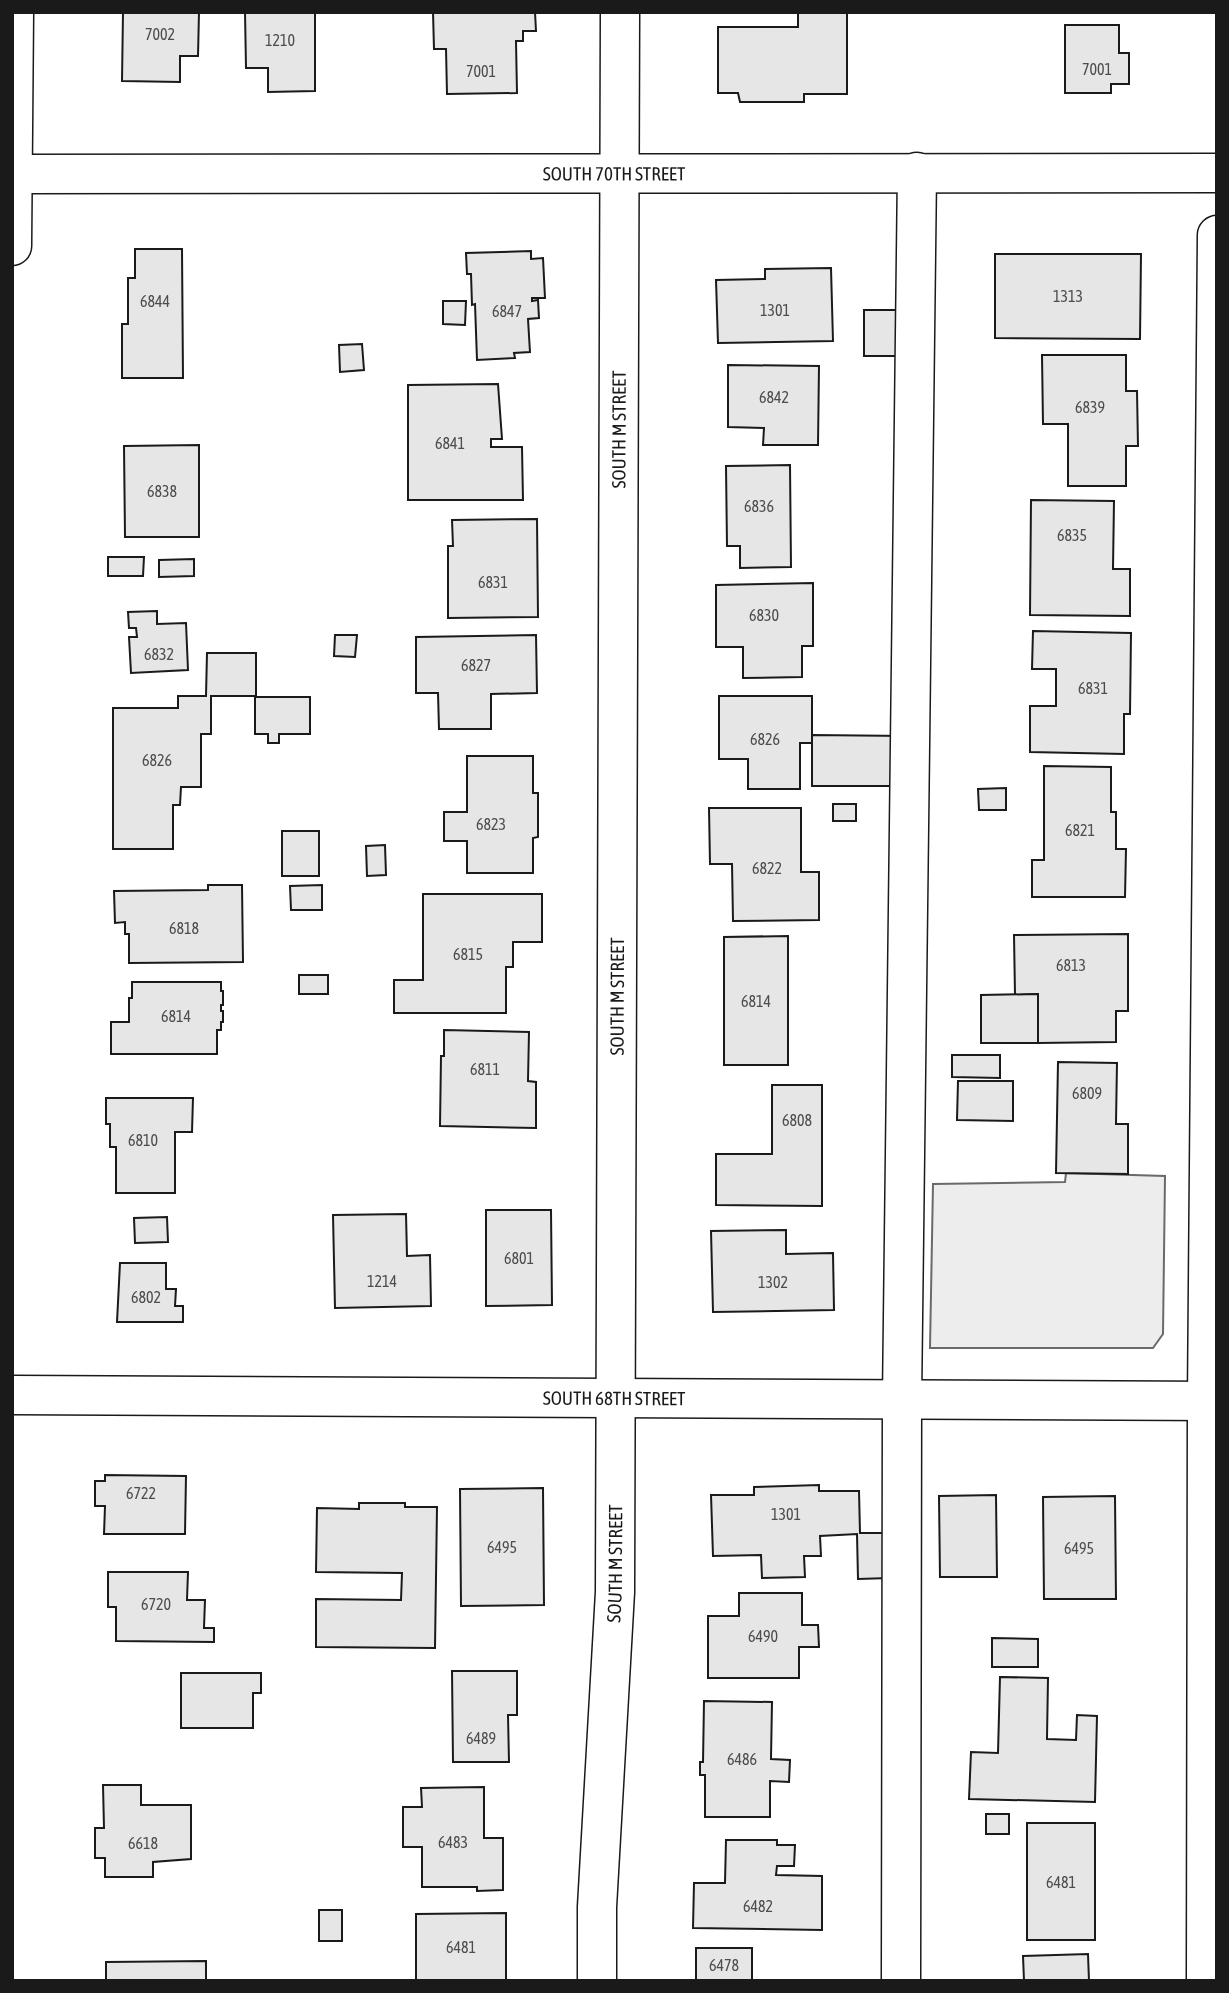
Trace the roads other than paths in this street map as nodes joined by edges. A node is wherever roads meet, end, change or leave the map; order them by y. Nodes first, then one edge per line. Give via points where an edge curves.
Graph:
1 (13, 12) edge
2 (620, 12) edge
3 (917, 172) junction
4 (619, 173) junction
5 (1217, 173) edge
6 (12, 174) edge
7 (1217, 235) edge
8 (12, 246) edge
9 (12, 1395) edge
10 (615, 1399) junction
11 (902, 1400) junction
12 (1212, 1401) edge
13 (597, 1981) edge
14 (901, 1981) edge
15 (1206, 1981) edge

1 - 6 street
2 - 4 street, SOUTH M STREET
3 - 4 street, SOUTH 70TH STREET
3 - 5 street, SOUTH 70TH STREET
3 - 11 street
4 - 6 street, SOUTH 70TH STREET
4 - 10 street, SOUTH M STREET
6 - 8 street
7 - 12 street
9 - 10 street, SOUTH 68TH STREET
10 - 11 street, SOUTH 68TH STREET
10 - 13 street, SOUTH M STREET via 615,1592
11 - 12 street, SOUTH 68TH STREET
11 - 14 street
12 - 15 street

